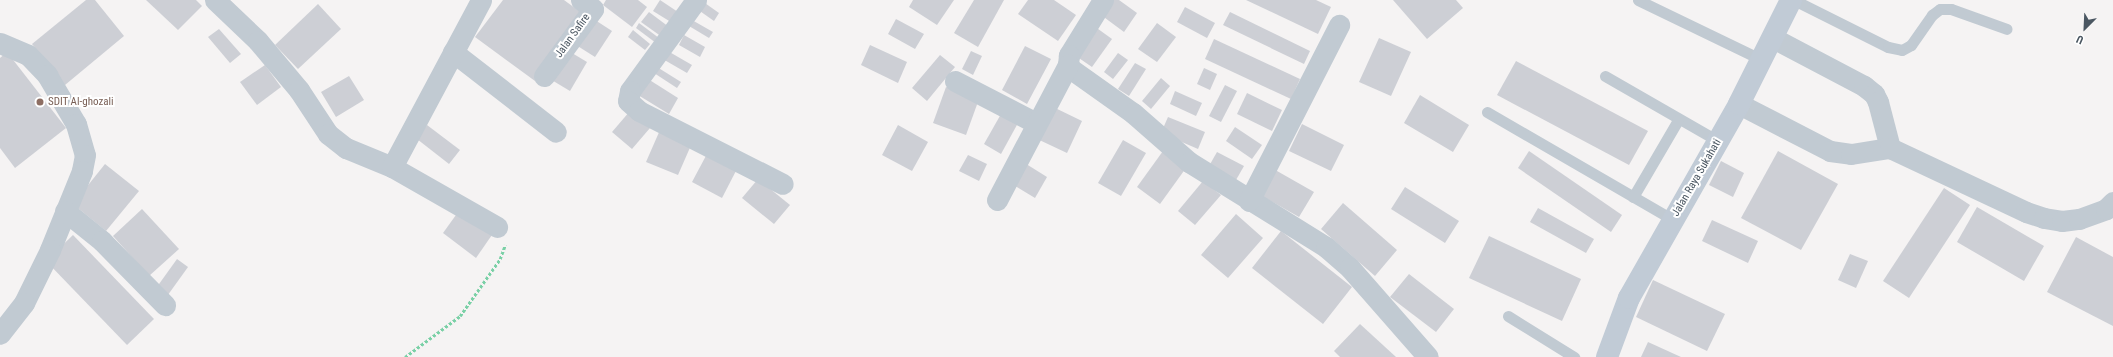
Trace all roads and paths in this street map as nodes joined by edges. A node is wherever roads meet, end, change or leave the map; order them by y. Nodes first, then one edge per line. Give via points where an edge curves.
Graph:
1 (215, 0) edge
2 (481, 0) edge
3 (581, 0) edge
4 (696, 0) edge
5 (1103, 0) edge
6 (1638, 0) edge
7 (1793, 0) edge
8 (1339, 24) dead end
9 (2007, 29) dead end
10 (1773, 38) junction
11 (0, 43) edge
12 (453, 52) junction
13 (1762, 60) junction
14 (1068, 65) junction
15 (544, 76) dead end
16 (1605, 76) dead end
17 (955, 81) dead end
18 (1739, 104) junction
19 (1487, 112) dead end
20 (1678, 120) junction
21 (1036, 123) junction
22 (556, 132) dead end
23 (1718, 141) junction
24 (1890, 148) junction
25 (392, 167) junction
26 (783, 184) dead end
27 (1634, 197) junction
28 (997, 200) dead end
29 (1250, 200) junction
30 (2113, 202) edge
31 (65, 212) junction
32 (1673, 220) junction
33 (497, 226) joint
34 (165, 305) dead end
35 (1508, 316) dead end
36 (0, 334) edge
37 (406, 357) edge
38 (1428, 357) edge
39 (1574, 357) edge
40 (1607, 357) edge

1 - 25 street via 258,41 299,90 328,134 346,148
2 - 12 street
3 - 15 street, Jalan Safire via 593,9
4 - 26 street via 630,91 628,101 639,111
5 - 14 street via 1069,55
6 - 13 lane
7 - 9 lane via 1888,47 1902,50 1911,45 1932,15 1940,10 1951,9
7 - 10 main road, Jalan Raya Sukahati
8 - 29 street
10 - 13 main road, Jalan Raya Sukahati
10 - 24 street via 1864,86 1874,94
11 - 31 street via 28,55 47,75 76,124 85,155 82,171
12 - 22 street
12 - 25 street
13 - 18 main road, Jalan Raya Sukahati
14 - 21 street
14 - 29 street via 1133,113 1189,162
16 - 20 lane
17 - 21 street
18 - 23 main road, Jalan Raya Sukahati
18 - 24 street via 1830,151 1850,154
19 - 27 lane
20 - 23 lane
20 - 27 lane
21 - 28 street
23 - 32 main road, Jalan Raya Sukahati
24 - 30 street via 2044,218 2062,221 2079,219 2106,209
25 - 33 street
27 - 32 lane
29 - 38 street via 1326,247 1350,268
31 - 34 street via 102,241
31 - 36 street via 24,303
32 - 40 main road, Jalan Raya Sukahati via 1629,298
33 - 37 path via 506,239 504,248 478,292 448,327 427,339
35 - 39 lane

